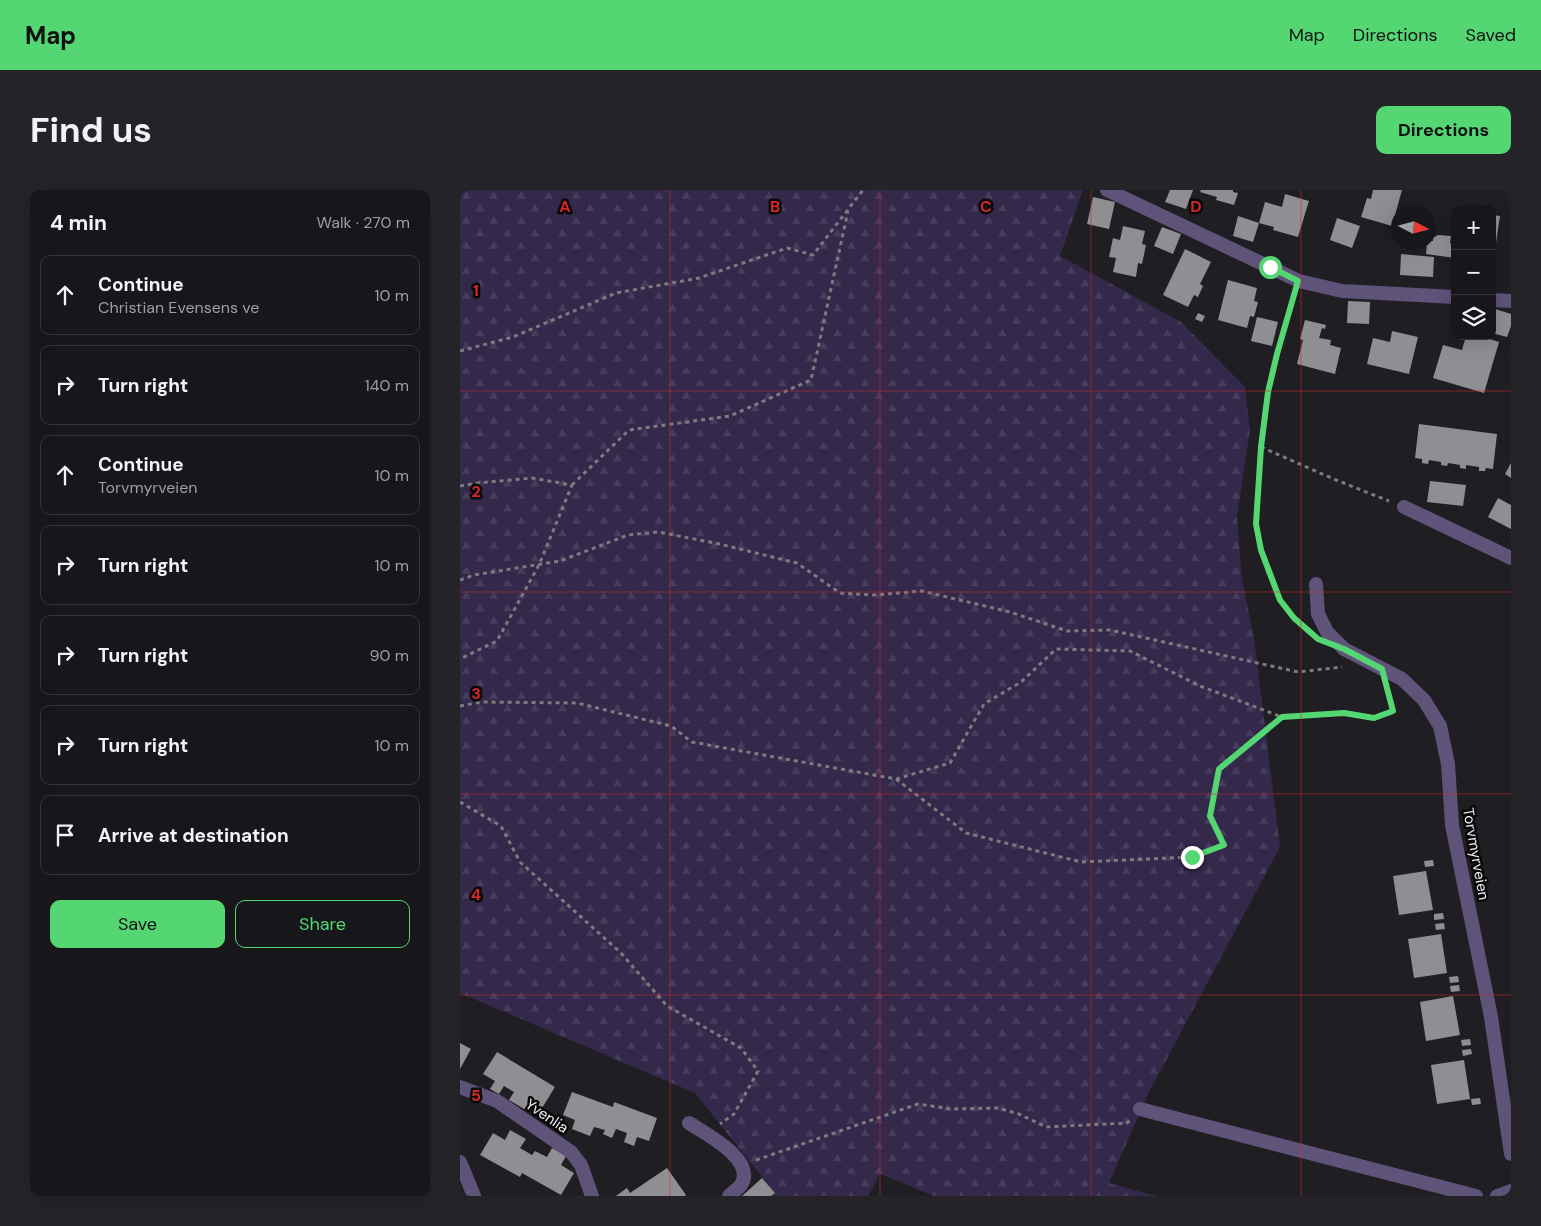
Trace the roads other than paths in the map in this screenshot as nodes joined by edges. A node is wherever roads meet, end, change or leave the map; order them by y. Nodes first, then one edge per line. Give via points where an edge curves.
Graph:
1 (1107, 190) edge
2 (1451, 297) edge
3 (1496, 300) edge
4 (1511, 301) edge
5 (1404, 507) road end
6 (1511, 558) edge
7 (1316, 584) dead end
8 (460, 1087) edge
9 (1140, 1109) road end
10 (690, 1123) dead end
11 (1511, 1154) edge
12 (460, 1162) edge
13 (1511, 1191) edge
14 (474, 1196) edge
15 (592, 1196) edge
16 (729, 1196) edge
17 (1476, 1196) edge
18 (1498, 1196) edge

1 - 2 street via 1298,281 1342,291
3 - 4 street
5 - 6 street
7 - 11 street, Torvmyrveien via 1318,614 1327,632 1344,649 1402,680 1424,700 1440,726 1448,764 1452,825 1492,1017
8 - 15 street, Yvenlia via 497,1101 571,1152 581,1165
9 - 17 street
10 - 16 street via 728,1149 742,1165 741,1186
12 - 14 street
13 - 18 street

